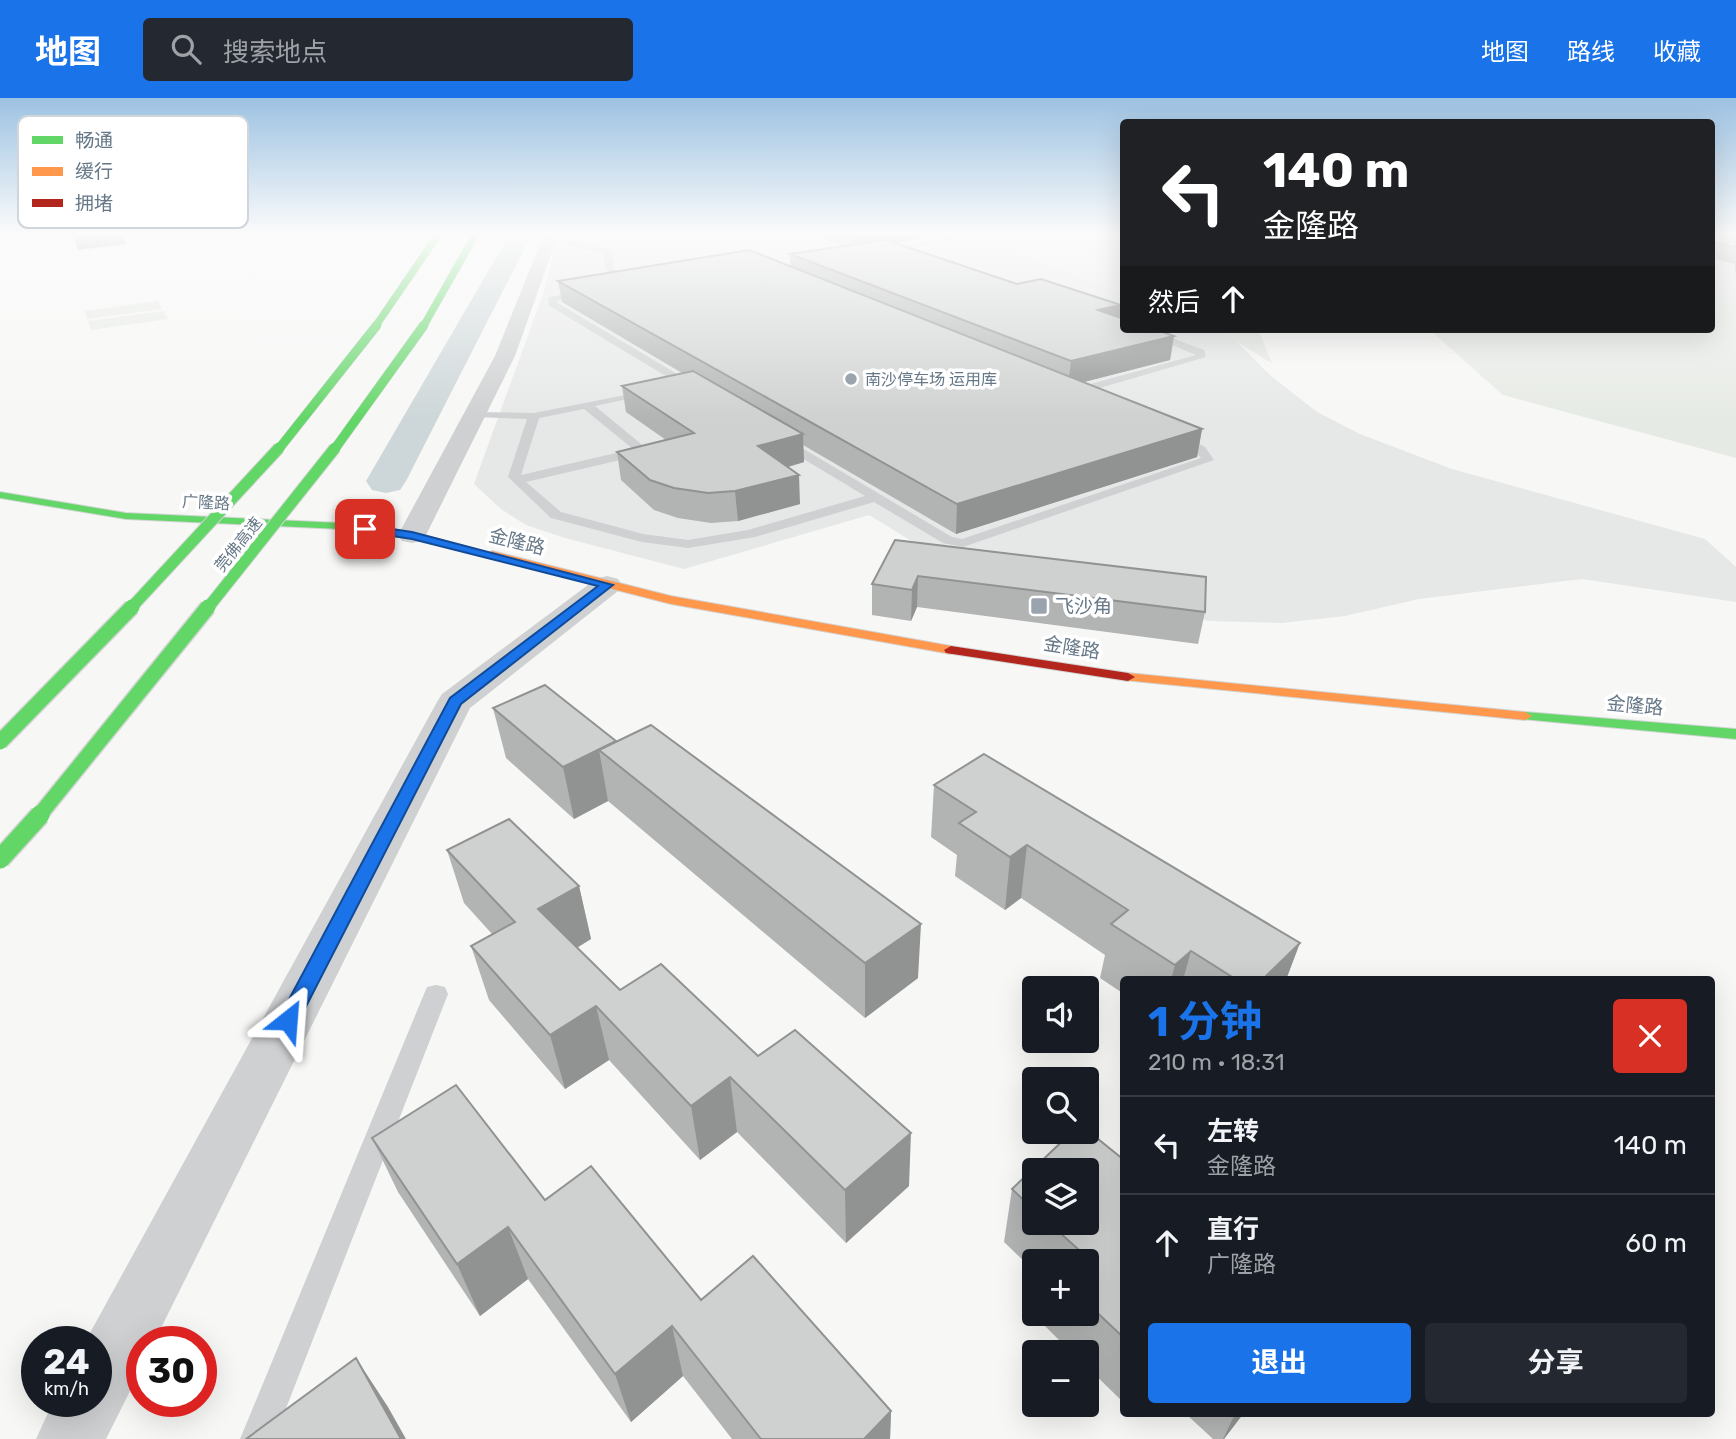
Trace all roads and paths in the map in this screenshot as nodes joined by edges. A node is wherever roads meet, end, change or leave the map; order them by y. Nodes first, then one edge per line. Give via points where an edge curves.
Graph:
1 (398, 295) edge
2 (442, 295) edge
3 (528, 295) edge
4 (572, 295) edge
5 (824, 295) edge
6 (1151, 333) edge
7 (686, 384) junction
8 (673, 386) edge
9 (661, 389) edge
10 (1069, 394) junction
11 (586, 405) junction
12 (475, 415) junction
13 (534, 416) junction
14 (517, 480) junction
15 (0, 495) edge
16 (876, 497) junction
17 (412, 535) junction
18 (607, 585) junction
19 (1736, 734) edge
20 (0, 742) edge
21 (0, 859) edge
22 (436, 995) dead end
23 (112, 1357) edge
24 (81, 1417) edge
25 (70, 1439) edge
26 (257, 1439) edge

1 - 20 main road, 莞佛高速, bridge via 296,426 184,552
2 - 21 main road, 莞佛高速, bridge via 421,331 314,477
3 - 12 street via 505,356
4 - 7 lane via 551,303
5 - 10 lane
6 - 10 lane via 1192,347 1201,356
7 - 8 lane
7 - 16 lane
9 - 11 lane
10 - 16 lane via 1184,441 1209,460 963,543 947,540
11 - 13 lane
11 - 14 lane via 642,451
12 - 13 lane
12 - 17 street
13 - 14 lane via 514,477
14 - 16 lane via 556,515 642,538 688,544 750,534
15 - 17 main road, 广隆路 via 126,516 341,526
17 - 18 main road, 金隆路
18 - 19 main road, 金隆路 via 898,641 1147,680
18 - 23 street via 455,702
22 - 26 lane
24 - 25 street

